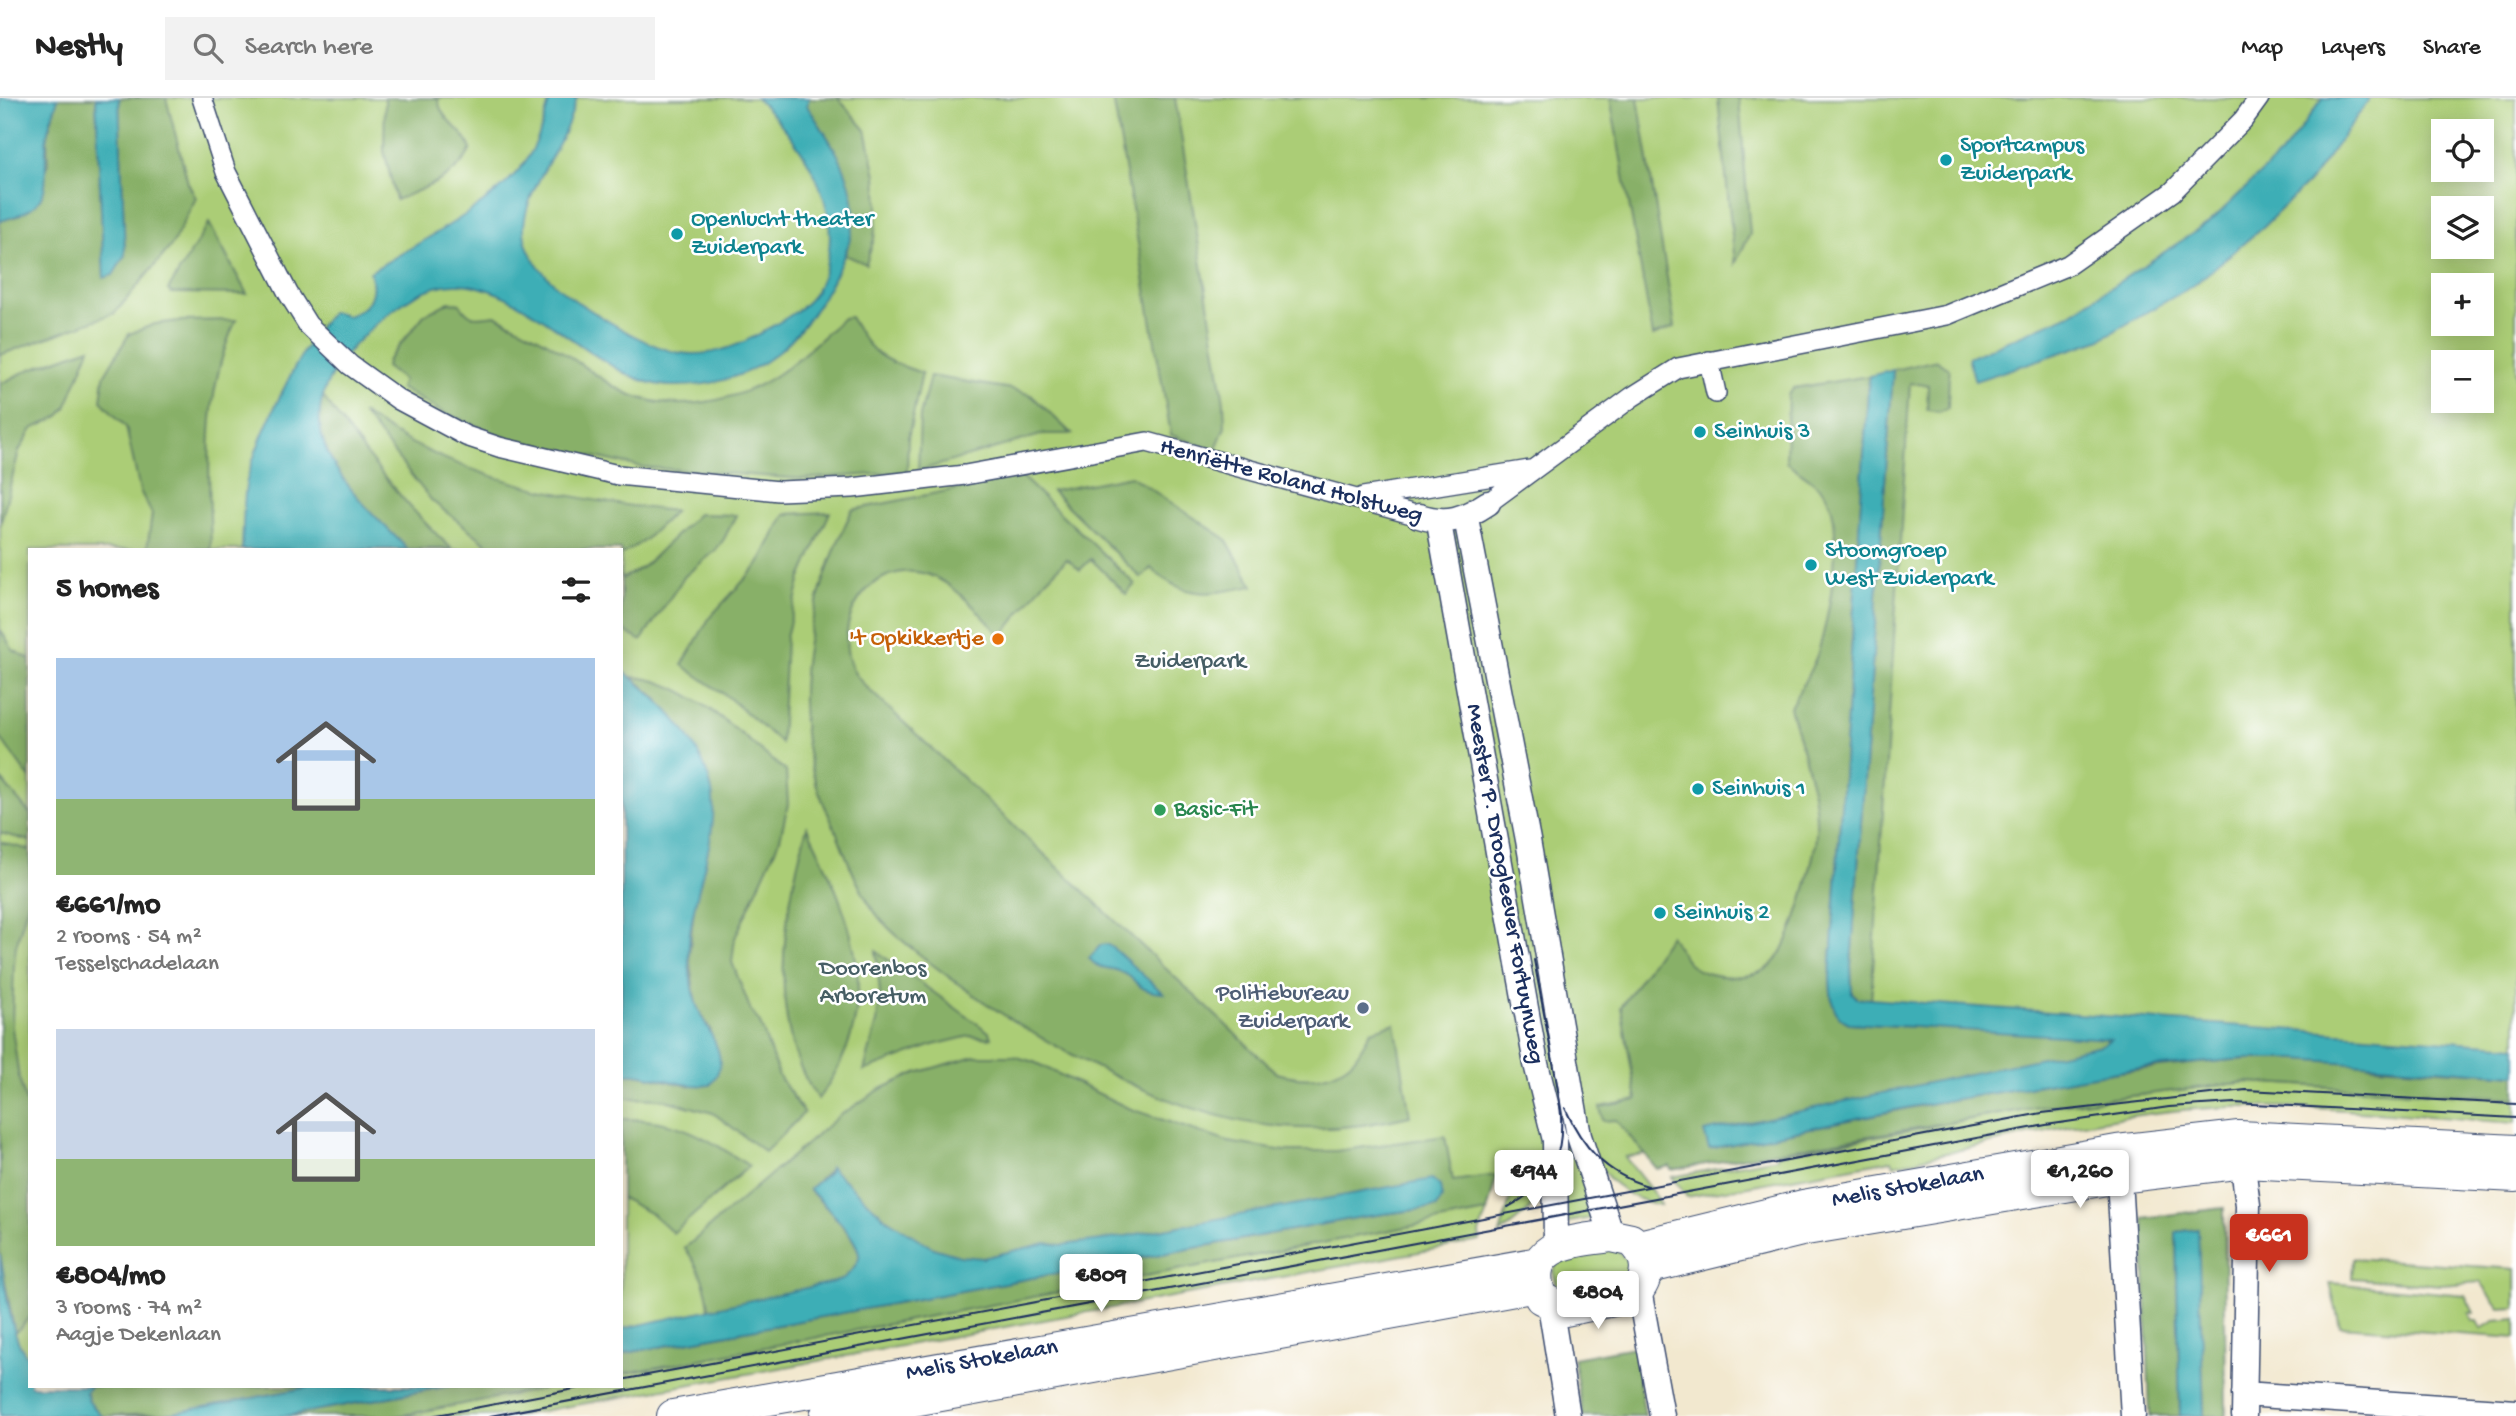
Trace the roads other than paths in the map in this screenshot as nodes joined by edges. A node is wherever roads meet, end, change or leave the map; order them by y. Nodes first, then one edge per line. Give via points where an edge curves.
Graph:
1 (202, 98) edge
2 (2259, 98) edge
3 (1709, 360) junction
4 (1716, 393) dead end
5 (1539, 468) junction
6 (1355, 498) junction
7 (1488, 503) joint
8 (1466, 518) junction
9 (1429, 520) junction
10 (2241, 1149) junction
11 (2516, 1152) edge
12 (2118, 1164) junction
13 (2516, 1176) edge
14 (1634, 1260) junction
15 (1545, 1275) junction
16 (2244, 1405) edge
17 (743, 1410) edge
18 (2454, 1412) edge
19 (2516, 1412) edge
20 (710, 1413) edge
21 (673, 1416) edge
22 (827, 1416) edge
23 (1568, 1416) edge
24 (1662, 1416) edge
25 (2133, 1416) edge

1 - 6 street, Henriëtte Roland Holstweg via 226,173 308,325 350,365 399,400 466,436 618,475 779,491 965,475 1147,442
2 - 3 street, Henriëtte Roland Holstweg via 2172,192 2068,265 1947,315
3 - 4 street
3 - 5 street, Henriëtte Roland Holstweg via 1678,368 1632,397
5 - 6 street
5 - 7 street, Henriëtte Roland Holstweg
6 - 9 street, Henriëtte Roland Holstweg
7 - 8 street, Henriëtte Roland Holstweg
8 - 9 street, Henriëtte Roland Holstweg
8 - 14 street, Meester P. Droogleever Fortuynweg via 1580,1140
9 - 15 street, Meester P. Droogleever Fortuynweg via 1555,1140
10 - 11 street, Melis Stokelaan
10 - 12 street, Melis Stokelaan
10 - 13 street, Melis Stokelaan
10 - 16 street via 2248,1205
12 - 14 street, Melis Stokelaan
12 - 25 street
14 - 15 street
14 - 15 street via 1627,1300 1565,1310
14 - 24 street, Meester P. Droogleever Fortuynweg
15 - 17 street, Melis Stokelaan
15 - 22 street, Melis Stokelaan
15 - 23 street, Meester P. Droogleever Fortuynweg
16 - 18 street
17 - 20 street, Melis Stokelaan
18 - 19 street
20 - 21 street, Melis Stokelaan

